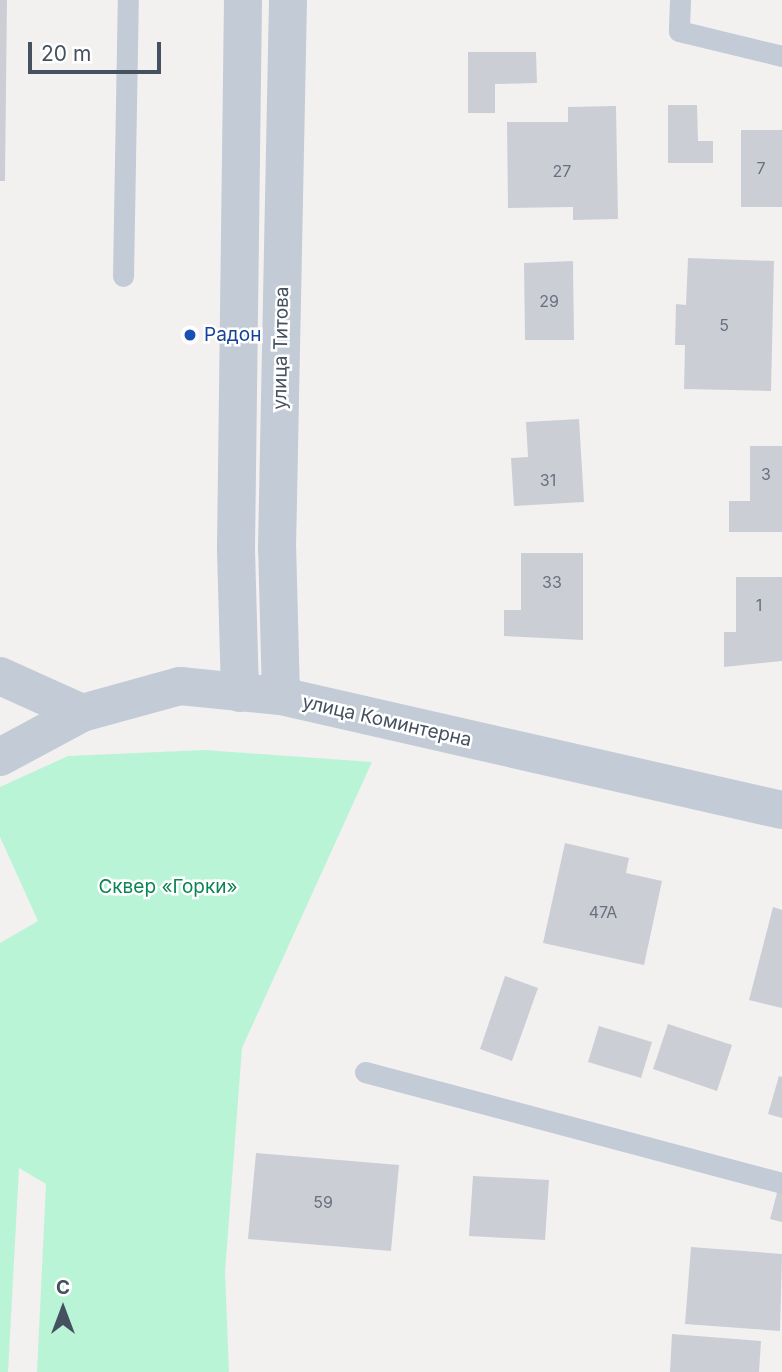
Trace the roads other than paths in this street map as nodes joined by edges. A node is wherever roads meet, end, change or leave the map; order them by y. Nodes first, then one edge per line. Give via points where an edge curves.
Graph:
1 (128, 0) edge
2 (243, 0) edge
3 (288, 0) edge
4 (680, 0) edge
5 (782, 55) edge
6 (123, 276) dead end
7 (0, 676) edge
8 (240, 693) junction
9 (281, 696) junction
10 (82, 713) junction
11 (0, 757) edge
12 (782, 810) edge
13 (365, 1072) dead end
14 (782, 1183) edge

1 - 6 lane
2 - 8 street via 236,548
3 - 9 street, улица Титова via 277,548
4 - 5 lane via 679,30
7 - 10 street
8 - 9 street, улица Коминтерна
8 - 10 street, улица Коминтерна via 180,686
9 - 12 street, улица Коминтерна
10 - 11 street, улица Коминтерна
13 - 14 lane

